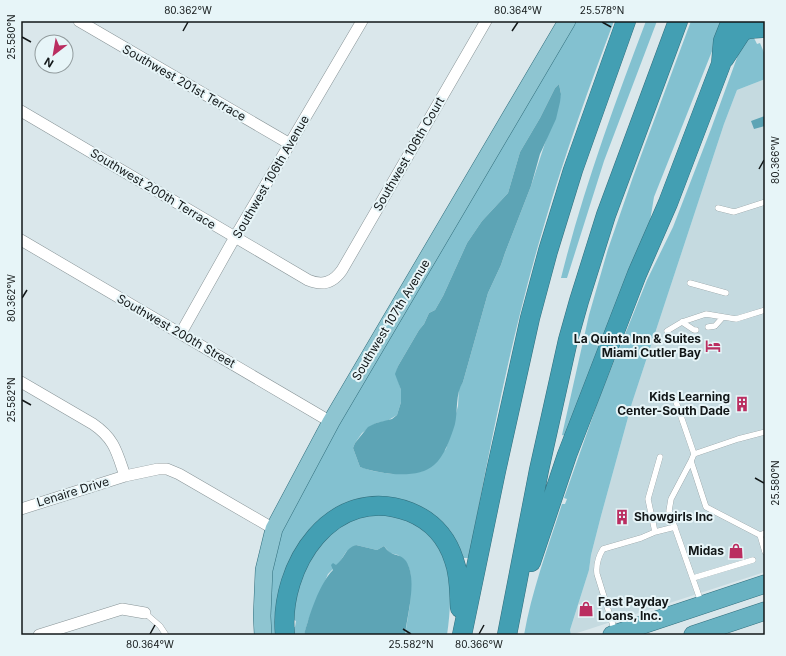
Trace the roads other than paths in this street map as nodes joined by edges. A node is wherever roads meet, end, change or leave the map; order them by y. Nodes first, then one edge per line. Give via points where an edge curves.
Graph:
1 (79, 21) edge
2 (362, 21) edge
3 (486, 21) edge
4 (567, 21) edge
5 (626, 21) edge
6 (678, 21) edge
7 (731, 21) edge
8 (762, 28) edge
9 (721, 64) junction
10 (21, 111) edge
11 (290, 144) junction
12 (765, 202) edge
13 (718, 208) dead end
14 (235, 237) junction
15 (21, 240) edge
16 (328, 282) joint
17 (690, 283) dead end
18 (726, 293) dead end
19 (765, 310) edge
20 (723, 317) junction
21 (682, 322) junction
22 (708, 327) dead end
23 (696, 330) dead end
24 (667, 331) dead end
25 (181, 333) junction
26 (21, 382) edge
27 (675, 399) dead end
28 (331, 422) junction
29 (765, 432) edge
30 (694, 454) junction
31 (660, 457) dead end
32 (692, 461) junction
33 (125, 476) junction
34 (21, 509) edge
35 (675, 527) junction
36 (274, 529) junction
37 (655, 532) junction
38 (762, 534) edge
39 (765, 552) edge
40 (753, 560) dead end
41 (693, 578) junction
42 (765, 584) edge
43 (517, 585) junction
44 (701, 605) junction
45 (765, 611) edge
46 (145, 612) joint
47 (508, 629) edge
48 (710, 629) junction
49 (614, 634) edge
50 (39, 635) edge
51 (166, 635) edge
52 (263, 635) edge
53 (284, 635) edge
54 (461, 635) edge
55 (693, 635) edge

1 - 11 street, Southwest 201st Terrace
2 - 11 street, Southwest 106th Avenue
3 - 16 street, Southwest 106th Court via 342,270
4 - 28 main road, Southwest 107th Avenue
5 - 54 highway via 573,170 532,310
6 - 43 highway via 606,214 578,301 557,384
7 - 9 highway via 723,41
8 - 9 highway via 747,29 741,33
9 - 43 highway via 567,455 533,558
10 - 14 street, Southwest 200th Terrace
11 - 14 street, Southwest 106th Avenue
12 - 13 lane via 734,212
14 - 16 street, Southwest 200th Terrace via 308,280
14 - 25 street, Southwest 106th Avenue
15 - 25 street, Southwest 200th Street
17 - 18 lane
19 - 20 lane via 736,319
20 - 21 lane via 706,314
20 - 22 lane via 715,326
21 - 23 lane
21 - 24 lane
25 - 28 street, Southwest 200th Street
26 - 33 street via 104,432 114,446
27 - 30 lane
28 - 36 main road, Southwest 107th Avenue
29 - 30 lane
30 - 32 lane
31 - 37 lane via 648,499
32 - 35 lane via 669,505
32 - 38 lane via 706,507
33 - 34 street, Lenaire Drive
33 - 36 street, Lenaire Drive via 158,469 174,471
35 - 37 lane
35 - 41 lane
36 - 52 main road, Southwest 107th Avenue via 264,570
37 - 49 lane via 603,550 600,554 596,569
38 - 39 lane
40 - 41 lane
41 - 44 lane
42 - 44 highway
43 - 47 highway
44 - 48 highway
44 - 49 highway
45 - 48 highway
46 - 50 street via 122,609
46 - 51 lane
48 - 55 highway
53 - 54 highway via 288,589 308,546 323,528 342,515 358,509 382,506 399,508 419,517 432,525 446,543 459,580

